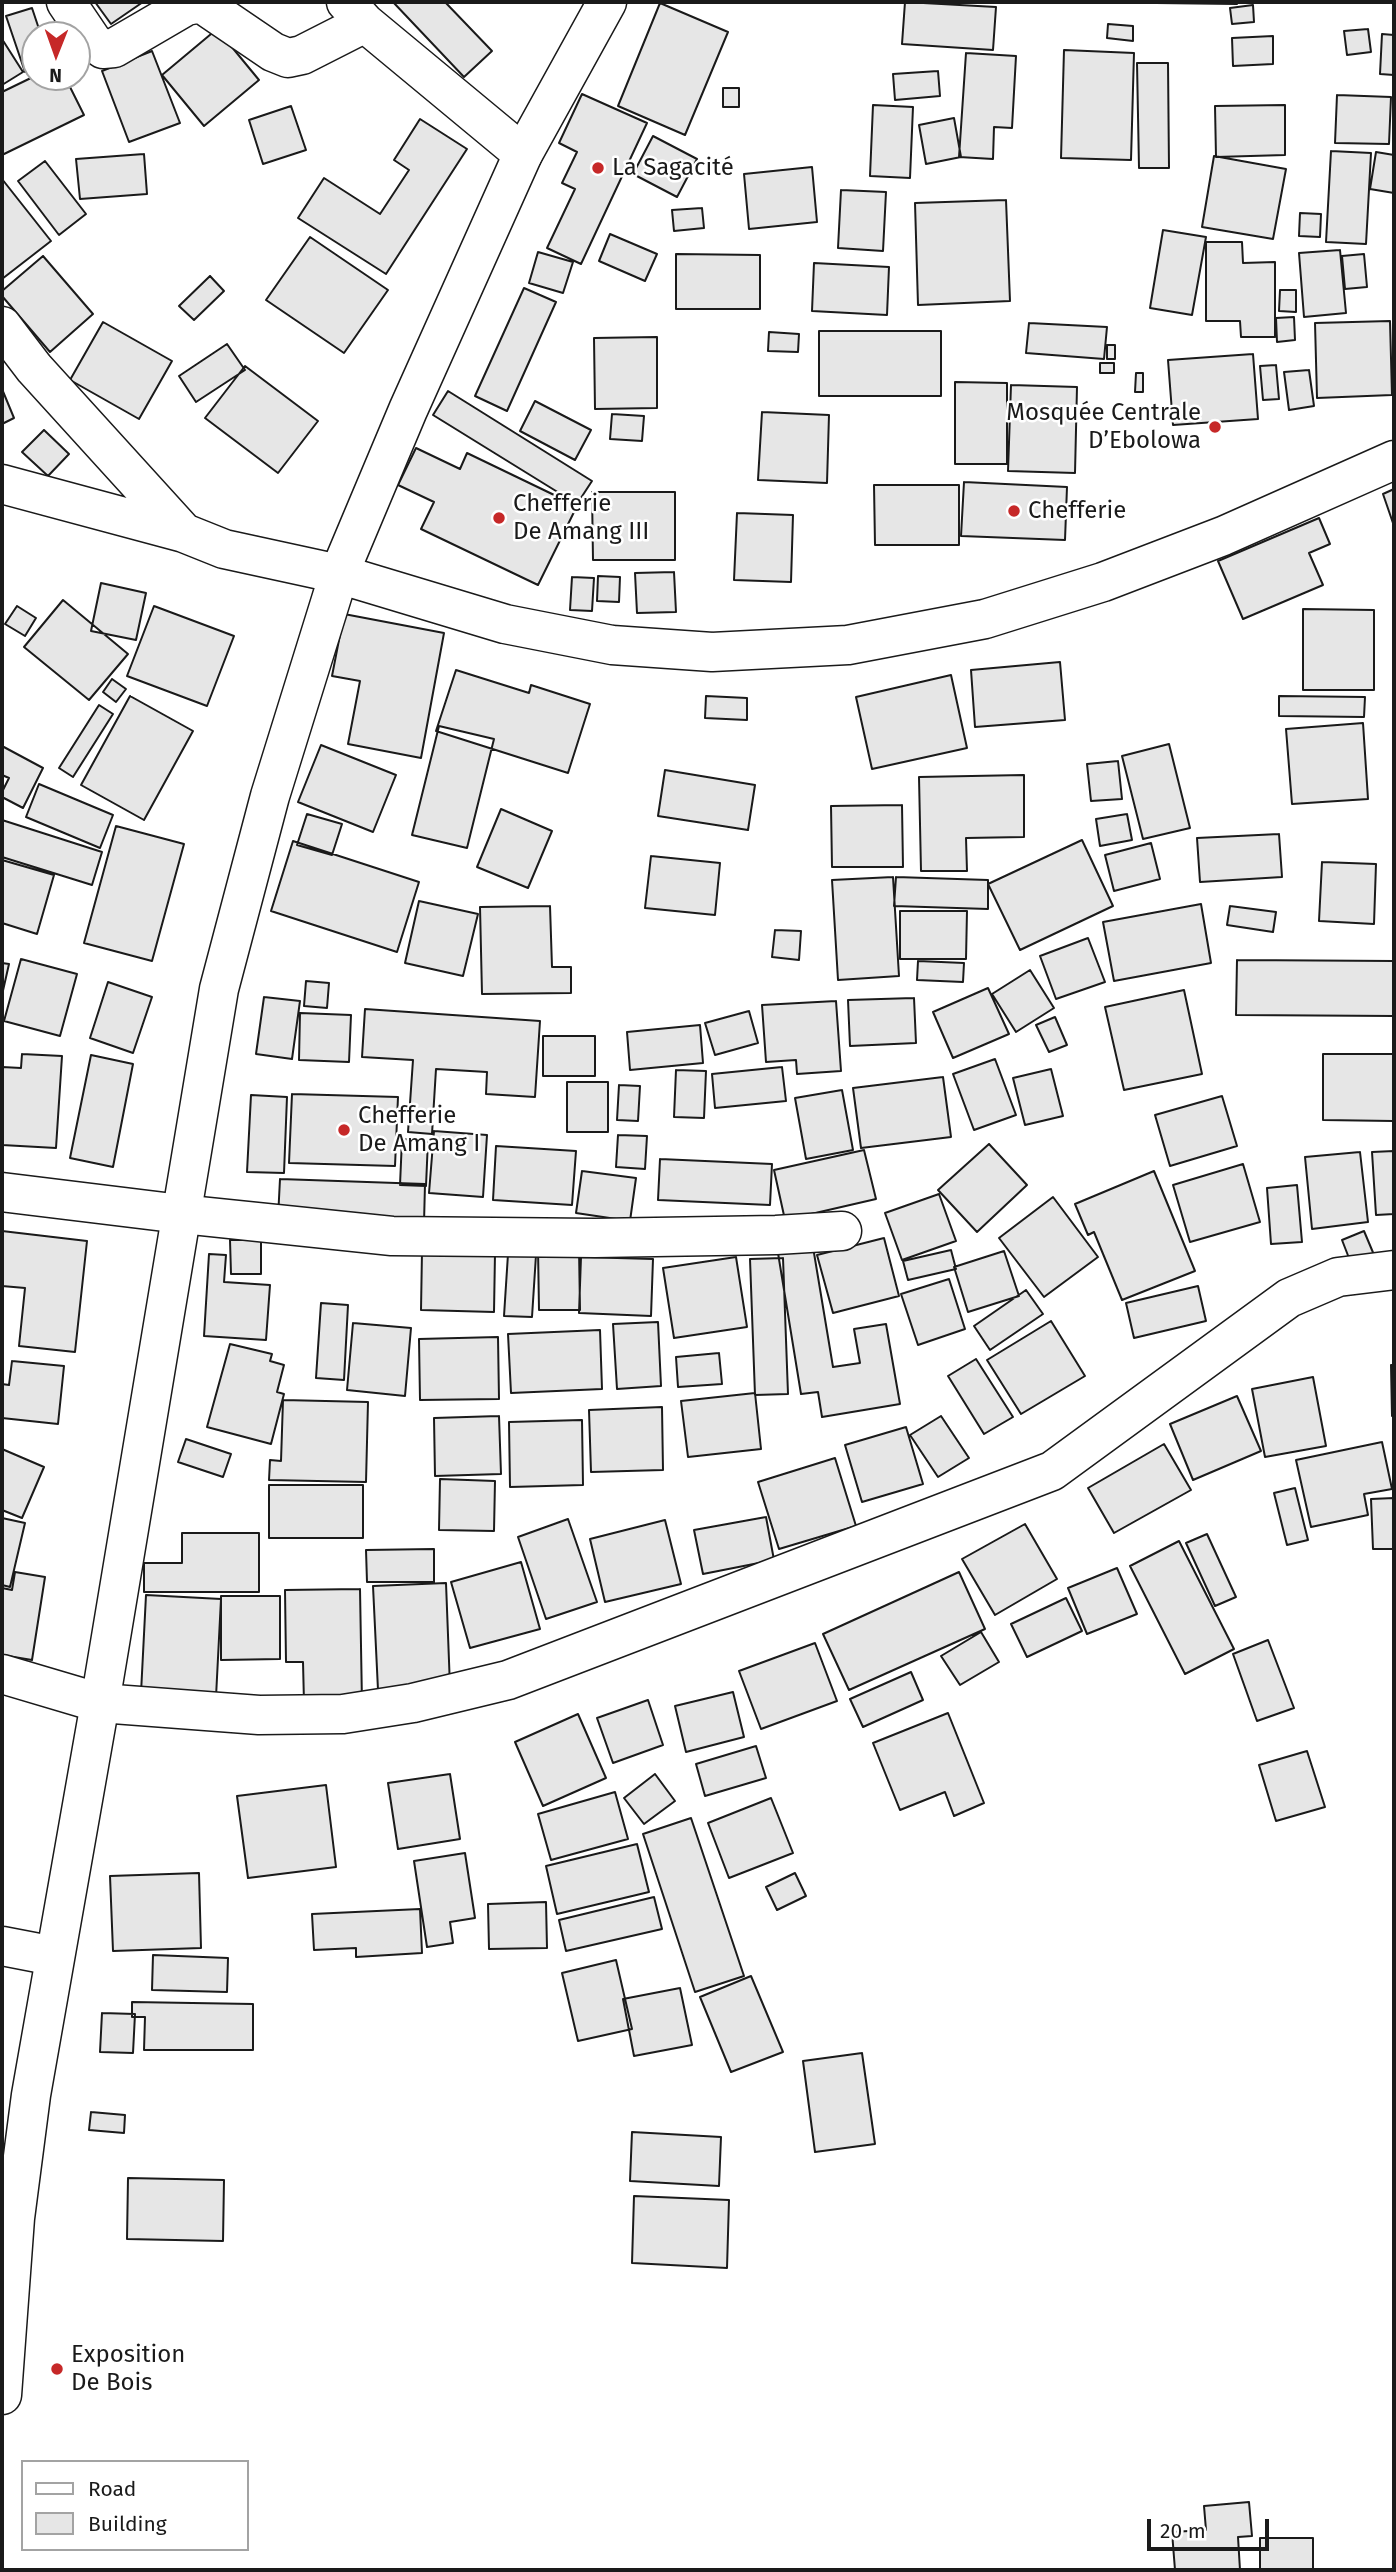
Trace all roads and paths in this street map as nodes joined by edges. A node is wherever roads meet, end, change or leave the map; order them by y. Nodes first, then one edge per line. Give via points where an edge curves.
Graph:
1 (66, 2) edge
2 (607, 2) edge
3 (356, 12) edge
4 (523, 154) junction
5 (2, 326) edge
6 (1394, 460) edge
7 (2, 484) edge
8 (184, 533) junction
9 (339, 574) junction
10 (2, 1192) edge
11 (181, 1214) junction
12 (842, 1231) dead end
13 (1394, 1270) edge
14 (2, 1674) edge
15 (100, 1703) junction
16 (2, 1946) edge
17 (54, 1956) junction
18 (2, 2395) edge

1 - 3 street via 93,42 103,48 114,48 186,6 201,3 288,58 302,55
2 - 4 street
3 - 4 street
4 - 9 street
5 - 8 street via 34,368
6 - 9 street via 1223,536 1103,582 985,619 848,645 712,652 612,645 505,624
7 - 8 street
8 - 9 street via 224,550
9 - 11 street via 270,796 219,989
10 - 11 street
11 - 12 street via 393,1237 623,1238
11 - 15 street
13 - 15 street via 1338,1277 1289,1298 1052,1471 508,1680 342,1714 259,1715
14 - 15 street
15 - 17 street
16 - 17 street
17 - 18 street via 15,2218

